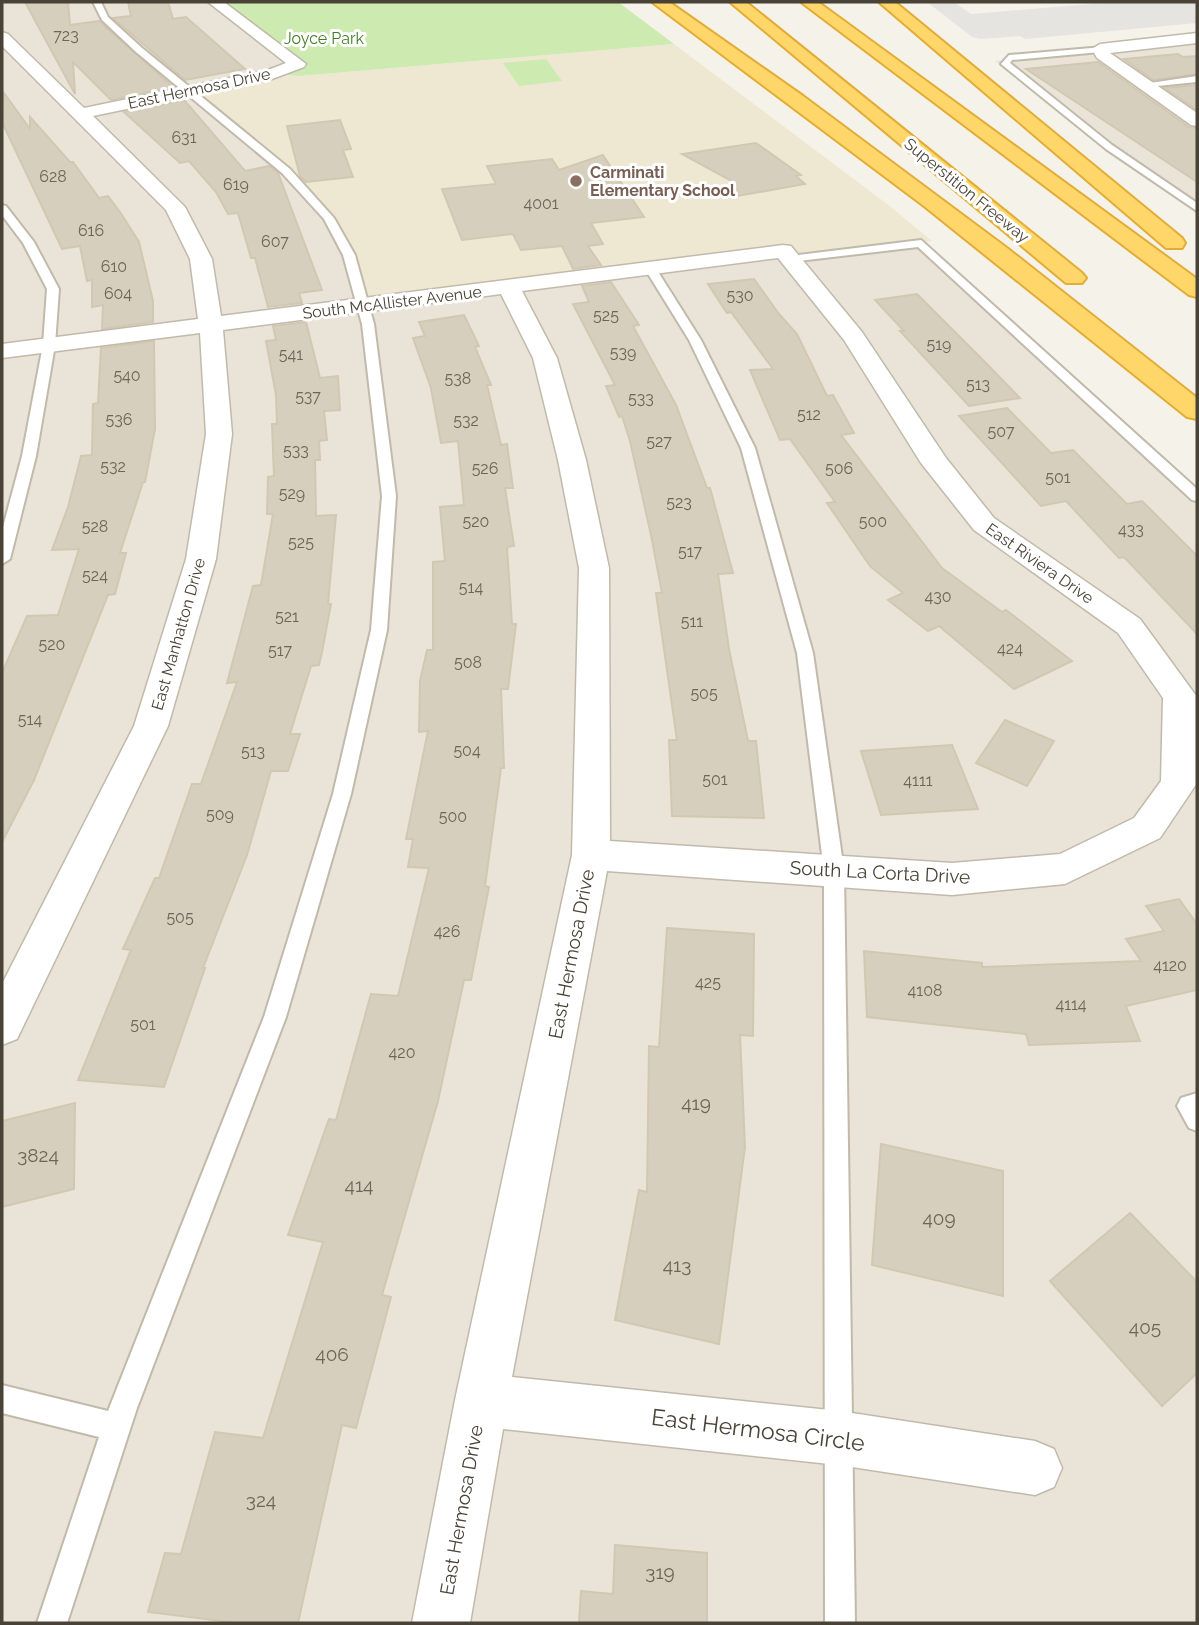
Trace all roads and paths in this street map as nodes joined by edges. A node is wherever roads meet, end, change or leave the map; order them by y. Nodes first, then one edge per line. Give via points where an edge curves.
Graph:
1 (97, 2) edge
2 (215, 2) edge
3 (659, 2) edge
4 (737, 2) edge
5 (808, 2) edge
6 (886, 2) edge
7 (2, 37) edge
8 (1197, 38) edge
9 (1100, 50) junction
10 (1197, 79) edge
11 (1147, 84) junction
12 (187, 91) junction
13 (79, 114) junction
14 (1197, 121) edge
15 (2, 208) edge
16 (1197, 208) edge
17 (1187, 254) dead end
18 (786, 255) junction
19 (652, 269) junction
20 (509, 288) junction
21 (1197, 290) edge
22 (1090, 291) dead end
23 (362, 307) junction
24 (211, 325) junction
25 (49, 345) junction
26 (2, 351) edge
27 (1197, 411) edge
28 (1197, 497) edge
29 (2, 559) edge
30 (1188, 786) edge
31 (591, 855) junction
32 (834, 871) junction
33 (2, 1026) edge
34 (1197, 1104) edge
35 (1197, 1120) edge
36 (2, 1399) edge
37 (481, 1400) junction
38 (117, 1427) junction
39 (839, 1438) junction
40 (1035, 1468) dead end
41 (52, 1623) edge
42 (441, 1623) edge
43 (840, 1623) edge

1 - 12 lane via 105,18
2 - 12 street, East Hermosa Drive via 298,64 272,74
3 - 27 highway via 747,62 1026,272
4 - 22 highway, Superstition Freeway
5 - 21 highway
6 - 17 highway
7 - 13 street, East Manhatton Drive
8 - 9 street
9 - 11 street
9 - 16 lane via 1009,58 1006,64
10 - 11 lane
11 - 14 street
12 - 13 street, East Hermosa Drive
12 - 23 lane via 286,171 329,218 349,255
13 - 24 street, East Manhatton Drive via 175,207 201,259
15 - 25 lane via 28,242 53,289
18 - 19 street, South McAllister Avenue
18 - 28 lane via 921,243
18 - 30 street, East Riviera Drive via 854,337 935,463 984,524 1129,626 1180,697
19 - 20 street, South McAllister Avenue
19 - 32 lane via 695,340 748,448 806,653
20 - 23 street, South McAllister Avenue
20 - 31 street, East Hermosa Drive via 545,358 594,568
23 - 24 street, South McAllister Avenue
23 - 38 lane via 368,324 389,496 379,630 342,794 275,1017
24 - 25 street, South McAllister Avenue
24 - 33 street, East Manhatton Drive via 219,434 197,572 150,726
25 - 26 street, South McAllister Avenue
25 - 29 lane via 29,456
30 - 32 street, South La Corta Drive via 1147,828 1065,869 953,879
31 - 32 street, South La Corta Drive
31 - 37 street, East Hermosa Drive
32 - 39 lane
34 - 35 lane via 1189,1106
36 - 38 lane
37 - 39 street, East Hermosa Circle
37 - 42 street, East Hermosa Drive
38 - 41 lane
39 - 40 street, East Hermosa Circle
39 - 43 lane

